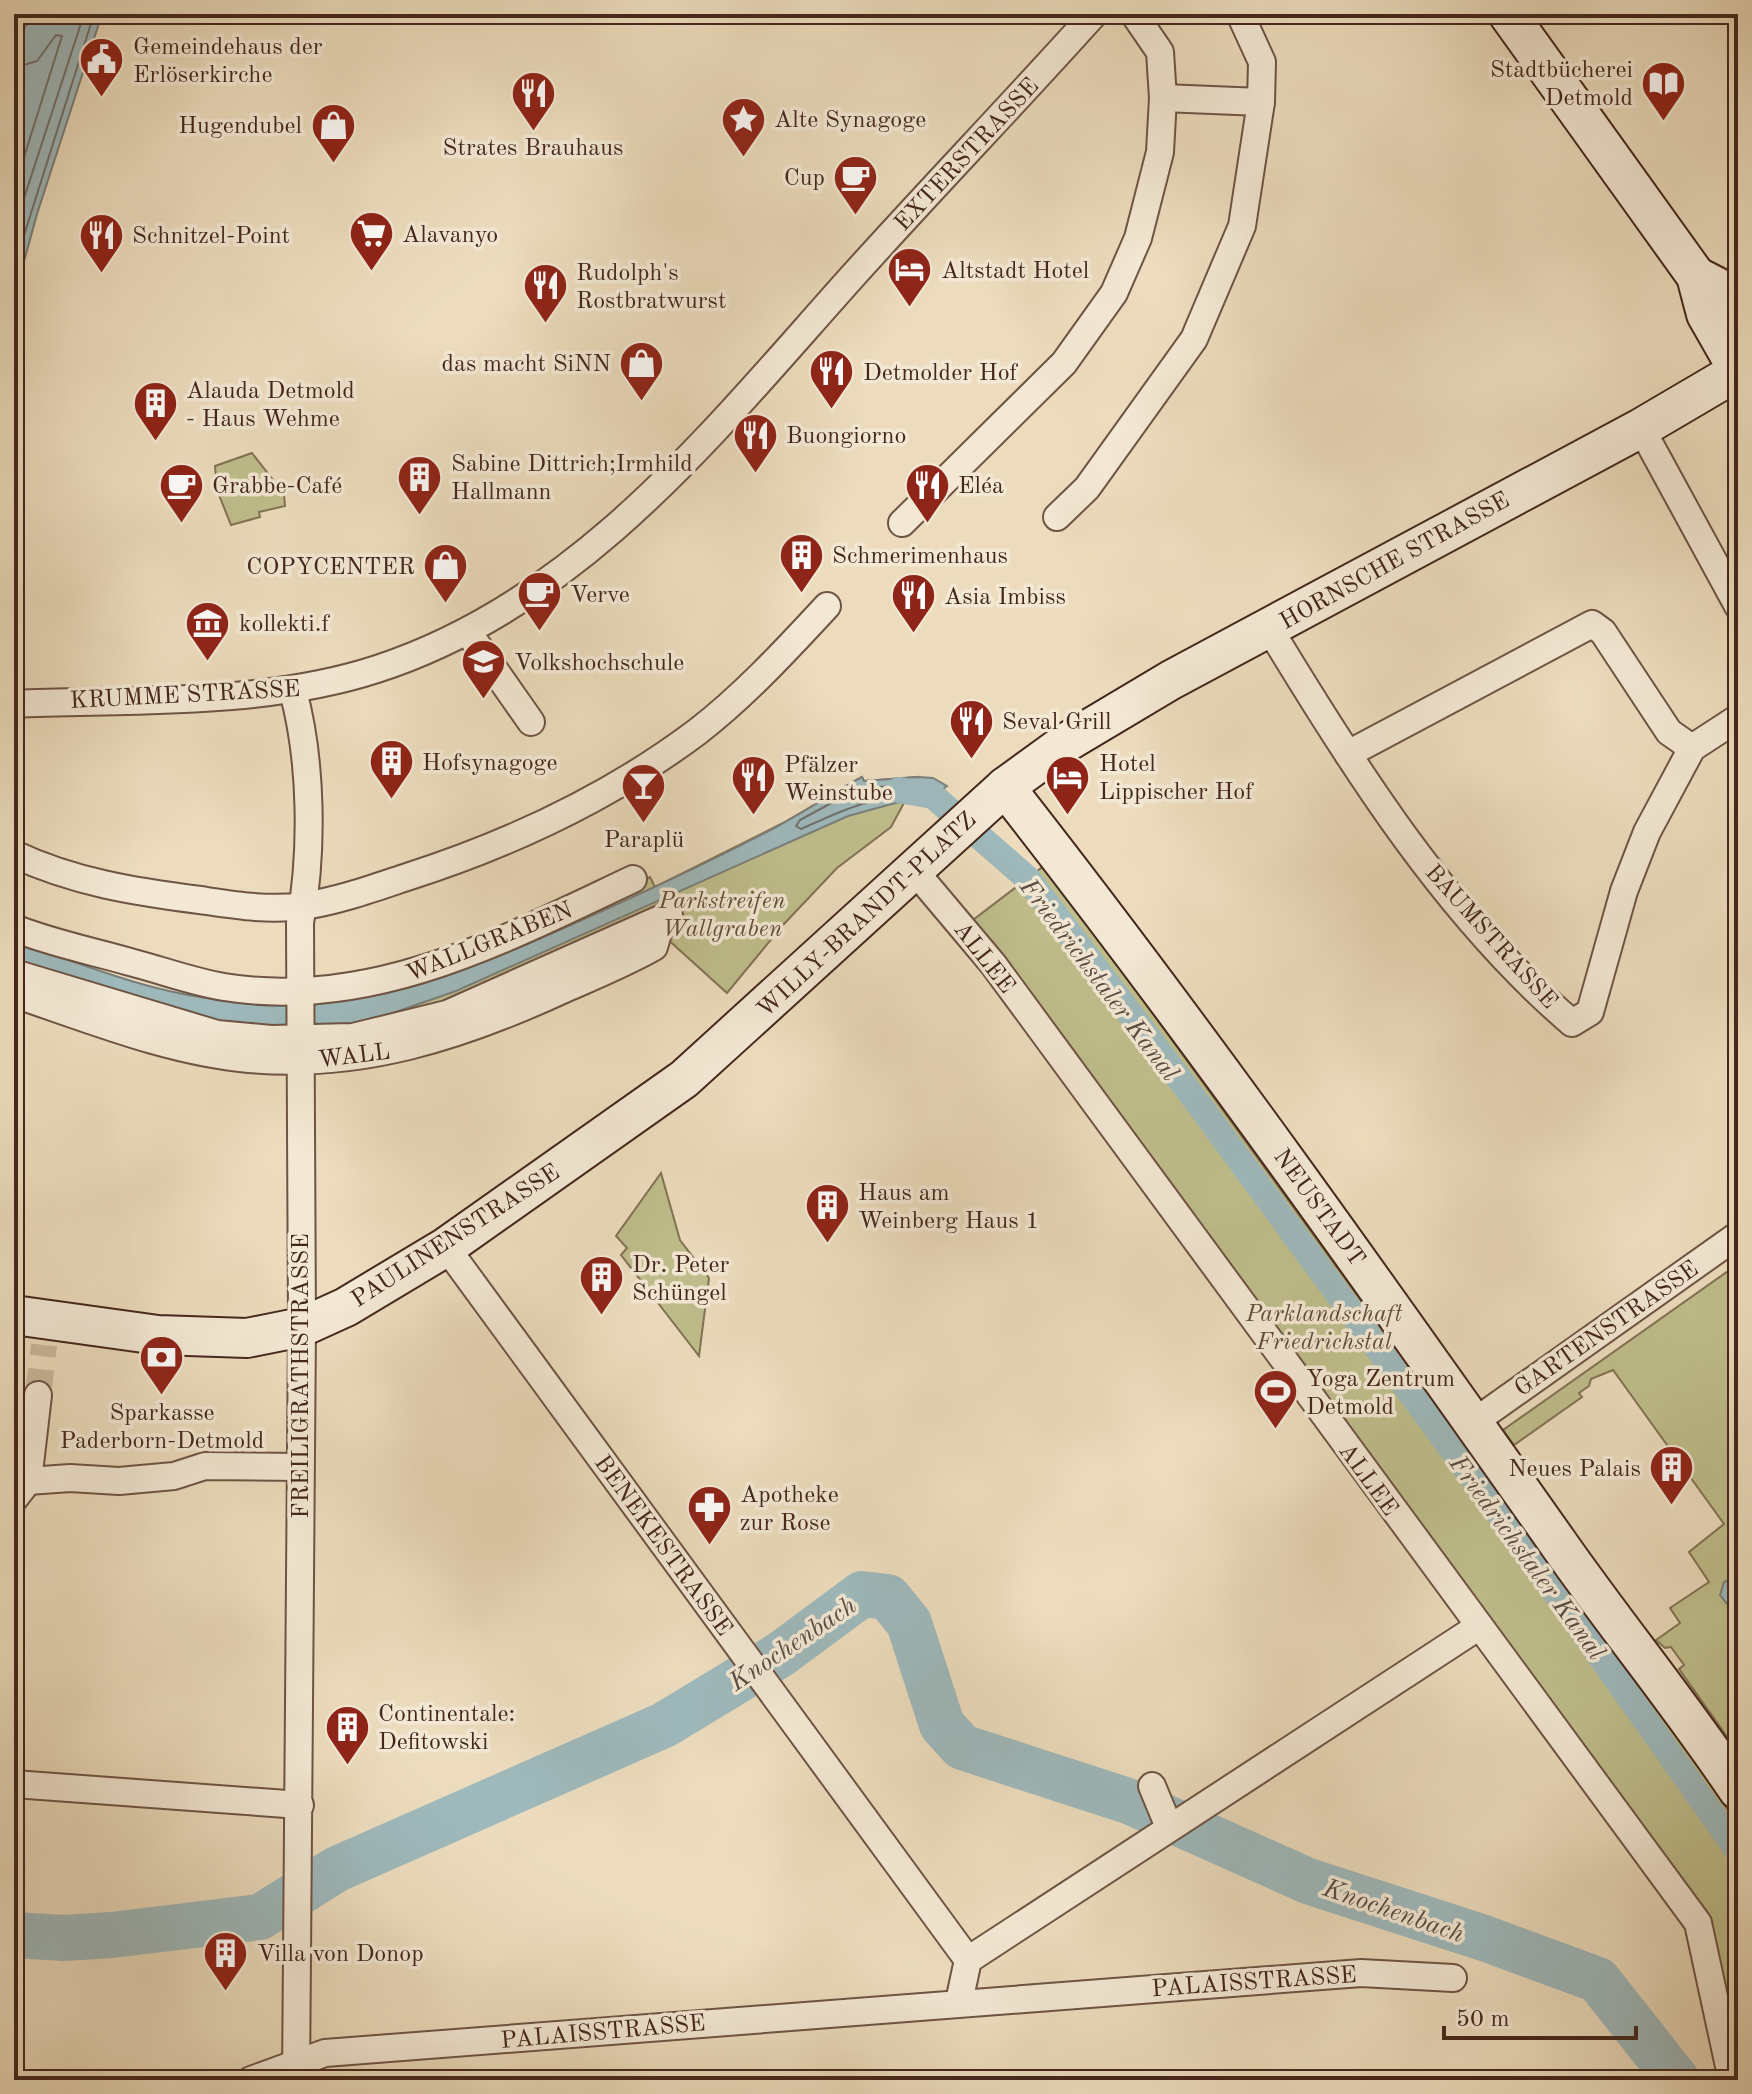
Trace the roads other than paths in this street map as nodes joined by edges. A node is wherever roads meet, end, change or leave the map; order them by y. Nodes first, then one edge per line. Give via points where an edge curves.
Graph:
1 (1094, 14) edge
2 (1134, 14) edge
3 (1240, 14) edge
4 (1508, 14) edge
5 (1163, 98) junction
6 (1261, 102) junction
7 (1696, 276) junction
8 (1738, 311) edge
9 (1738, 371) edge
10 (741, 402) joint
11 (1641, 428) junction
12 (1057, 517) dead end
13 (902, 523) dead end
14 (827, 606) dead end
15 (1738, 606) edge
16 (1269, 628) junction
17 (468, 632) junction
18 (293, 691) junction
19 (14, 704) edge
20 (1738, 718) edge
21 (531, 722) dead end
22 (1692, 748) junction
23 (1052, 752) joint
24 (1348, 754) junction
25 (979, 811) junction
26 (14, 854) edge
27 (913, 869) junction
28 (633, 879) dead end
29 (303, 906) junction
30 (668, 916) dead end
31 (14, 928) edge
32 (14, 973) edge
33 (14, 994) edge
34 (300, 997) junction
35 (300, 1044) junction
36 (684, 1079) joint
37 (1738, 1235) edge
38 (446, 1247) junction
39 (35, 1327) edge
40 (302, 1327) junction
41 (38, 1395) tunnel mouth
42 (1474, 1422) junction
43 (299, 1467) junction
44 (21, 1490) edge
45 (1478, 1627) junction
46 (14, 1784) edge
47 (1152, 1786) dead end
48 (1738, 1790) edge
49 (300, 1805) junction
50 (1167, 1828) junction
51 (968, 1960) junction
52 (1453, 1978) dead end
53 (959, 2002) junction
54 (297, 2071) edge
55 (251, 2080) edge
56 (1732, 2080) edge

1 - 10 street, EXTERSTRASSE
2 - 5 street via 1160,52
3 - 6 street via 1262,62
4 - 7 main road
5 - 6 street
5 - 13 street via 1160,152 1138,238 1114,293 1064,363
6 - 12 street via 1242,226 1194,339 1097,476
7 - 8 main road via 1721,289
7 - 9 main road via 1706,314
9 - 11 main road, HORNSCHE STRASSE
10 - 17 street, KRUMME STRASSE via 653,496 563,572
11 - 15 street
11 - 16 main road, HORNSCHE STRASSE
14 - 29 street via 700,730 570,814 484,852
16 - 23 main road, HORNSCHE STRASSE
16 - 24 street, BAUMSTRASSE
17 - 18 street, KRUMME STRASSE via 376,670
17 - 21 street
18 - 19 street, KRUMME STRASSE
18 - 29 street, FREILIGRATHSTRASSE via 305,735
20 - 22 street, BAUMSTRASSE
22 - 24 street via 1669,732 1603,632 1592,624
22 - 24 street, BAUMSTRASSE via 1647,832 1624,891 1590,1012 1572,1023 1537,993 1460,904 1394,823
23 - 25 main road, WILLY-BRANDT-PLATZ
25 - 27 main road, WILLY-BRANDT-PLATZ
25 - 42 main road, NEUSTADT via 1087,891
26 - 29 street via 122,890 261,908
27 - 36 main road, WILLY-BRANDT-PLATZ
27 - 45 street, ALLEE via 993,964
28 - 34 street, WALLGRABEN via 413,975
29 - 34 street, FREILIGRATHSTRASSE
30 - 35 street, WALL via 654,947 488,1024 398,1051 331,1062
31 - 34 street, WALLGRABEN via 223,987
32 - 35 street, WALL via 217,1034
33 - 35 street, WALL via 205,1052 248,1059
34 - 35 street, FREILIGRATHSTRASSE
35 - 40 street, FREILIGRATHSTRASSE
36 - 38 main road, PAULINENSTRASSE
37 - 42 street, GARTENSTRASSE
38 - 40 main road, PAULINENSTRASSE
38 - 51 street, BENEKESTRASSE
39 - 40 main road, PAULINENSTRASSE via 247,1338
40 - 43 street, FREILIGRATHSTRASSE
41 - 44 street
42 - 48 main road, NEUSTADT
43 - 44 street via 205,1466 174,1476 70,1478
43 - 49 street, FREILIGRATHSTRASSE
45 - 50 street
45 - 56 street, ALLEE via 1698,1923
46 - 49 street
47 - 50 street
49 - 54 street, FREILIGRATHSTRASSE
50 - 51 street
51 - 53 street
52 - 53 street, PALAISSTRASSE via 1361,1973
53 - 54 street, PALAISSTRASSE via 325,2053
54 - 55 street, PALAISSTRASSE

